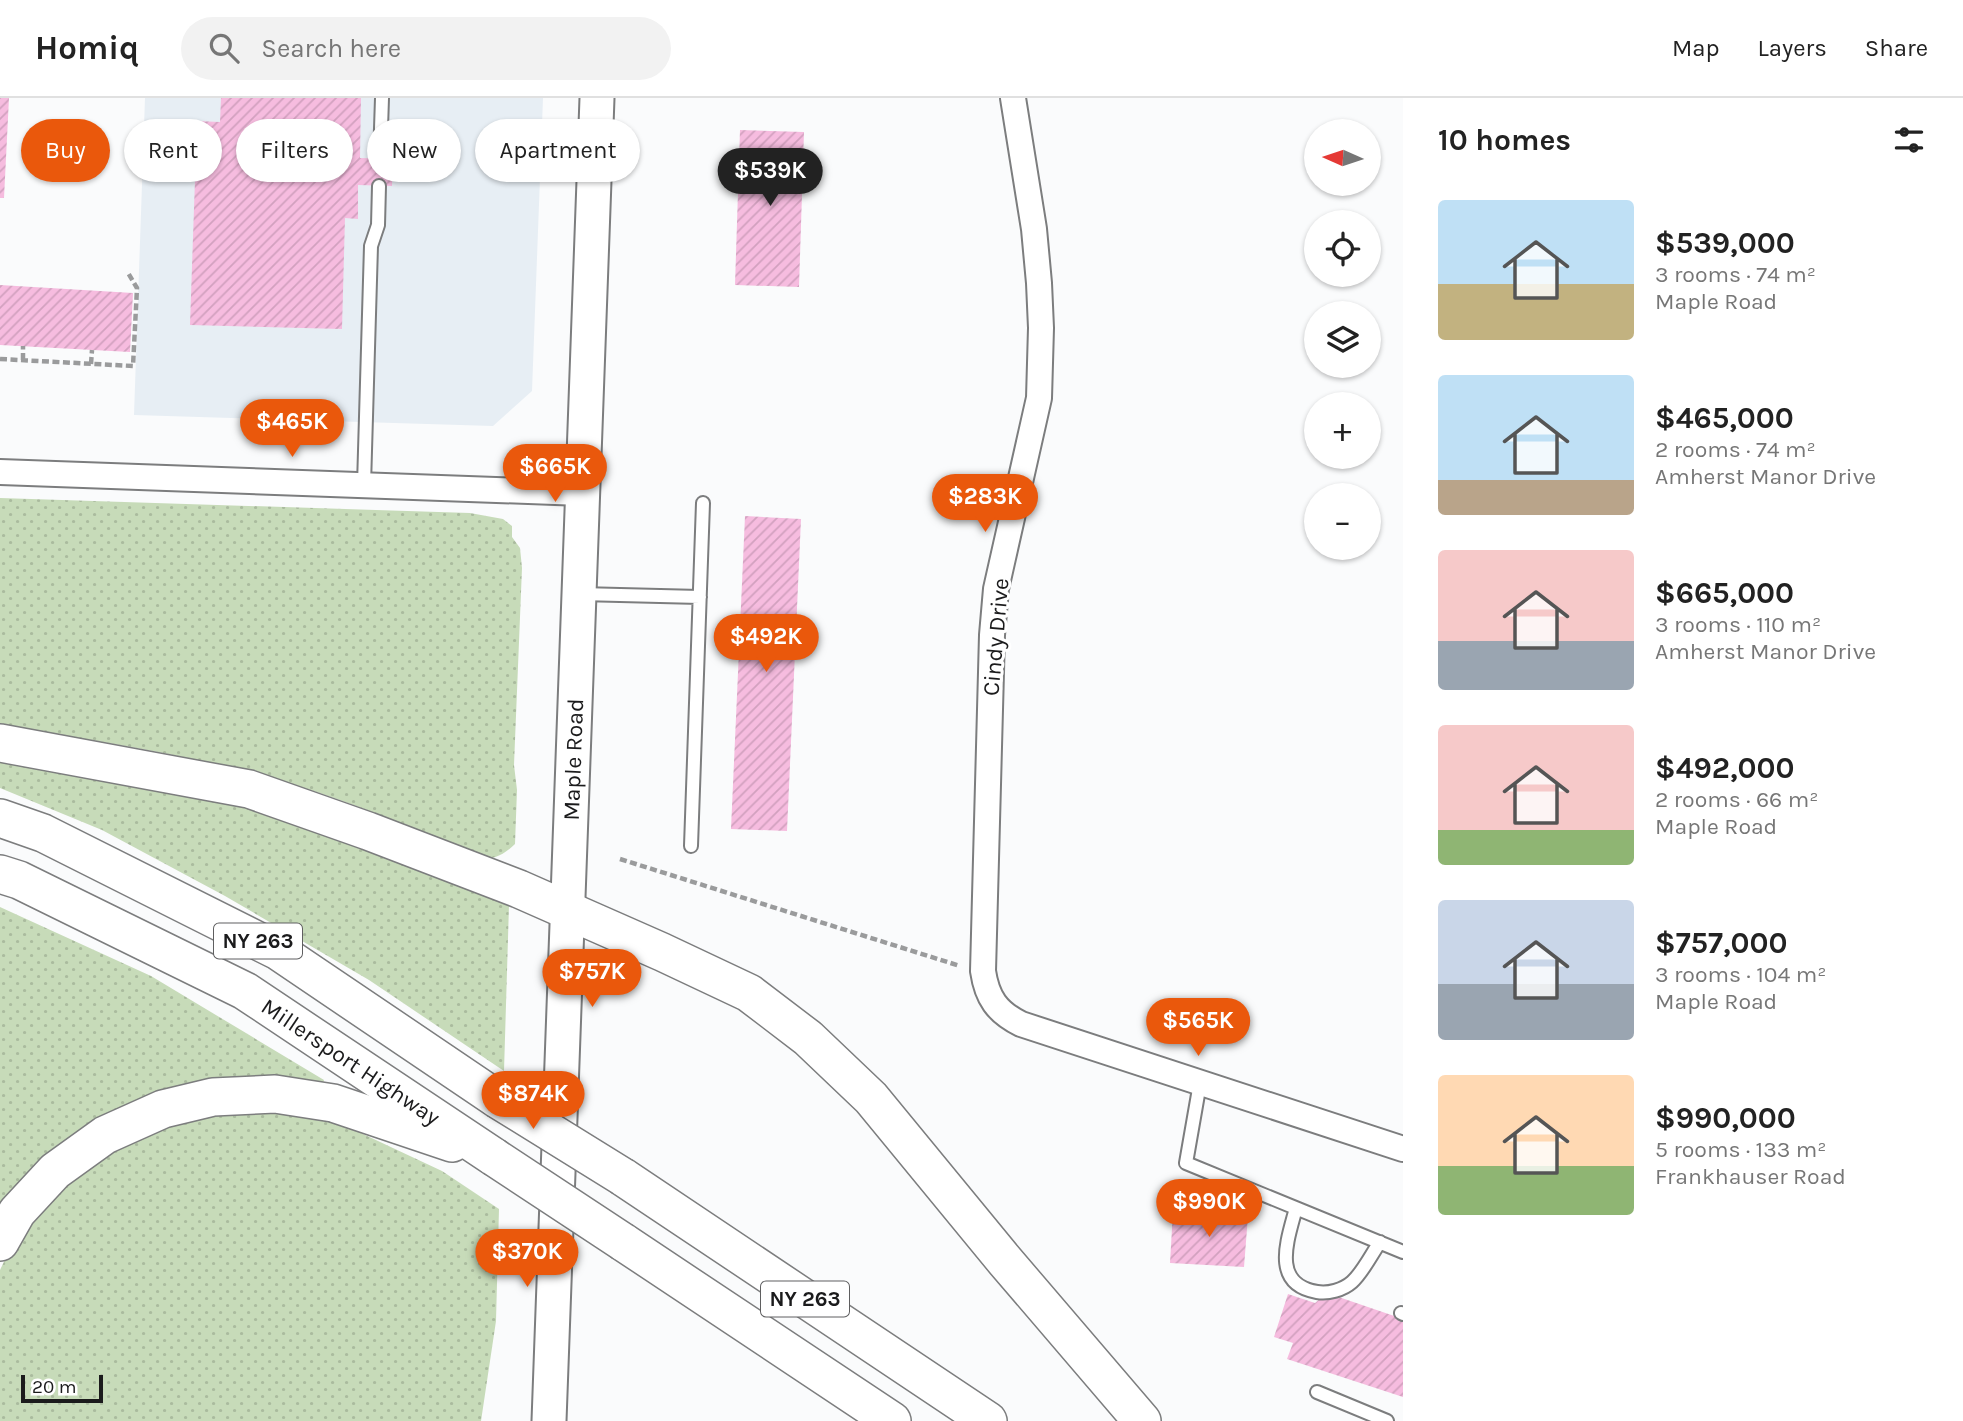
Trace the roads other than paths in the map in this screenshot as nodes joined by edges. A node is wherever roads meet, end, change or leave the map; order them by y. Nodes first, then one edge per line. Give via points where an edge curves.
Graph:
1 (382, 98) edge
2 (597, 98) edge
3 (1013, 98) edge
4 (381, 119) edge
5 (379, 186) dead end
6 (0, 471) edge
7 (364, 485) junction
8 (582, 493) junction
9 (703, 503) dead end
10 (579, 594) junction
11 (700, 597) junction
12 (0, 743) edge
13 (0, 818) edge
14 (691, 846) dead end
15 (0, 874) edge
16 (569, 913) junction
17 (1200, 1083) junction
18 (1403, 1149) edge
19 (494, 1157) junction
20 (1296, 1208) junction
21 (0, 1242) edge
22 (1380, 1242) junction
23 (1403, 1252) edge
24 (1317, 1392) dead end
25 (549, 1421) edge
26 (892, 1421) edge
27 (988, 1421) edge
28 (1142, 1421) edge
29 (1387, 1421) edge

1 - 4 lane
2 - 8 main road, Maple Road
3 - 17 street, Cindy Drive via 1034,229 1041,328 1038,398 996,589 992,635 986,989 991,1001 1013,1020
5 - 7 lane via 371,246
6 - 7 street
7 - 8 street
8 - 10 main road, Maple Road
9 - 11 lane
10 - 11 lane
10 - 16 main road, Maple Road
11 - 14 lane
12 - 16 main road via 249,789 506,884
13 - 27 main road, NY 263, bridge via 43,833 278,951
15 - 19 main road, Millersport Highway / NY 263 via 245,991
16 - 25 main road, Maple Road
16 - 28 main road via 749,993 808,1038 871,1098
17 - 18 street, Cindy Drive
17 - 20 lane via 1186,1163
19 - 21 main road via 333,1103 275,1094 213,1097 163,1109 105,1135 55,1171 16,1212
19 - 26 main road, Millersport Highway / NY 263, bridge
20 - 22 lane
20 - 22 lane via 1284,1254 1287,1272 1297,1285 1334,1292 1351,1283
22 - 23 lane
24 - 29 lane

